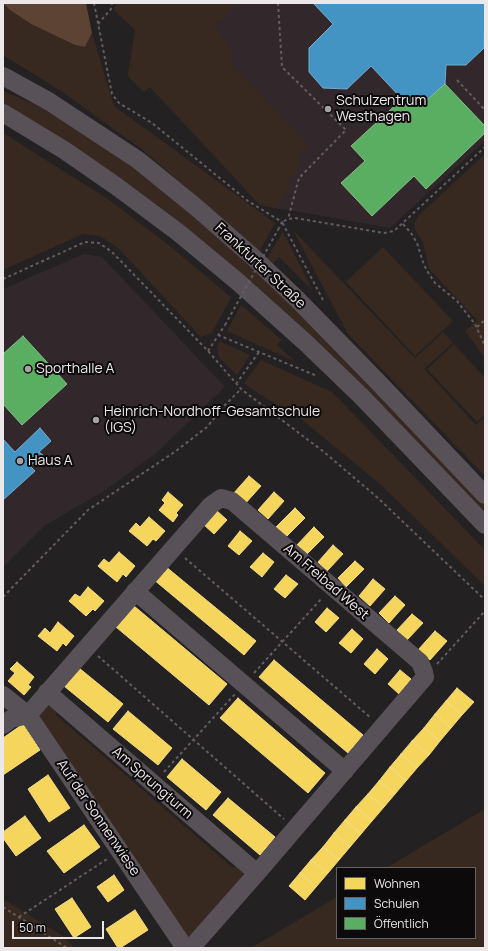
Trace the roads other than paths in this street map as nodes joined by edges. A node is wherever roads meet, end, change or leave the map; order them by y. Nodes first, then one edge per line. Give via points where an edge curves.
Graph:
1 (3, 76) edge
2 (3, 113) edge
3 (485, 495) edge
4 (485, 525) edge
5 (135, 591) junction
6 (47, 692) junction
7 (3, 695) edge
8 (28, 715) junction
9 (3, 725) edge
10 (345, 772) junction
11 (257, 873) junction
12 (185, 948) edge
13 (191, 948) edge

1 - 3 street, Frankfurter Straße via 50,102 138,160 253,257 378,382
2 - 4 street, Frankfurter Straße via 64,150 116,186 179,233 238,282 361,396
5 - 6 street, Am Freibad West
5 - 10 street
5 - 10 street, Am Freibad West via 211,505 222,498 232,501 420,662 425,677
6 - 8 street, Am Freibad West
6 - 11 street, Am Sprungturm
7 - 8 street, Auf der Sonnenwiese
8 - 9 street via 11,718
8 - 12 street, Auf der Sonnenwiese
10 - 11 street
11 - 13 street

